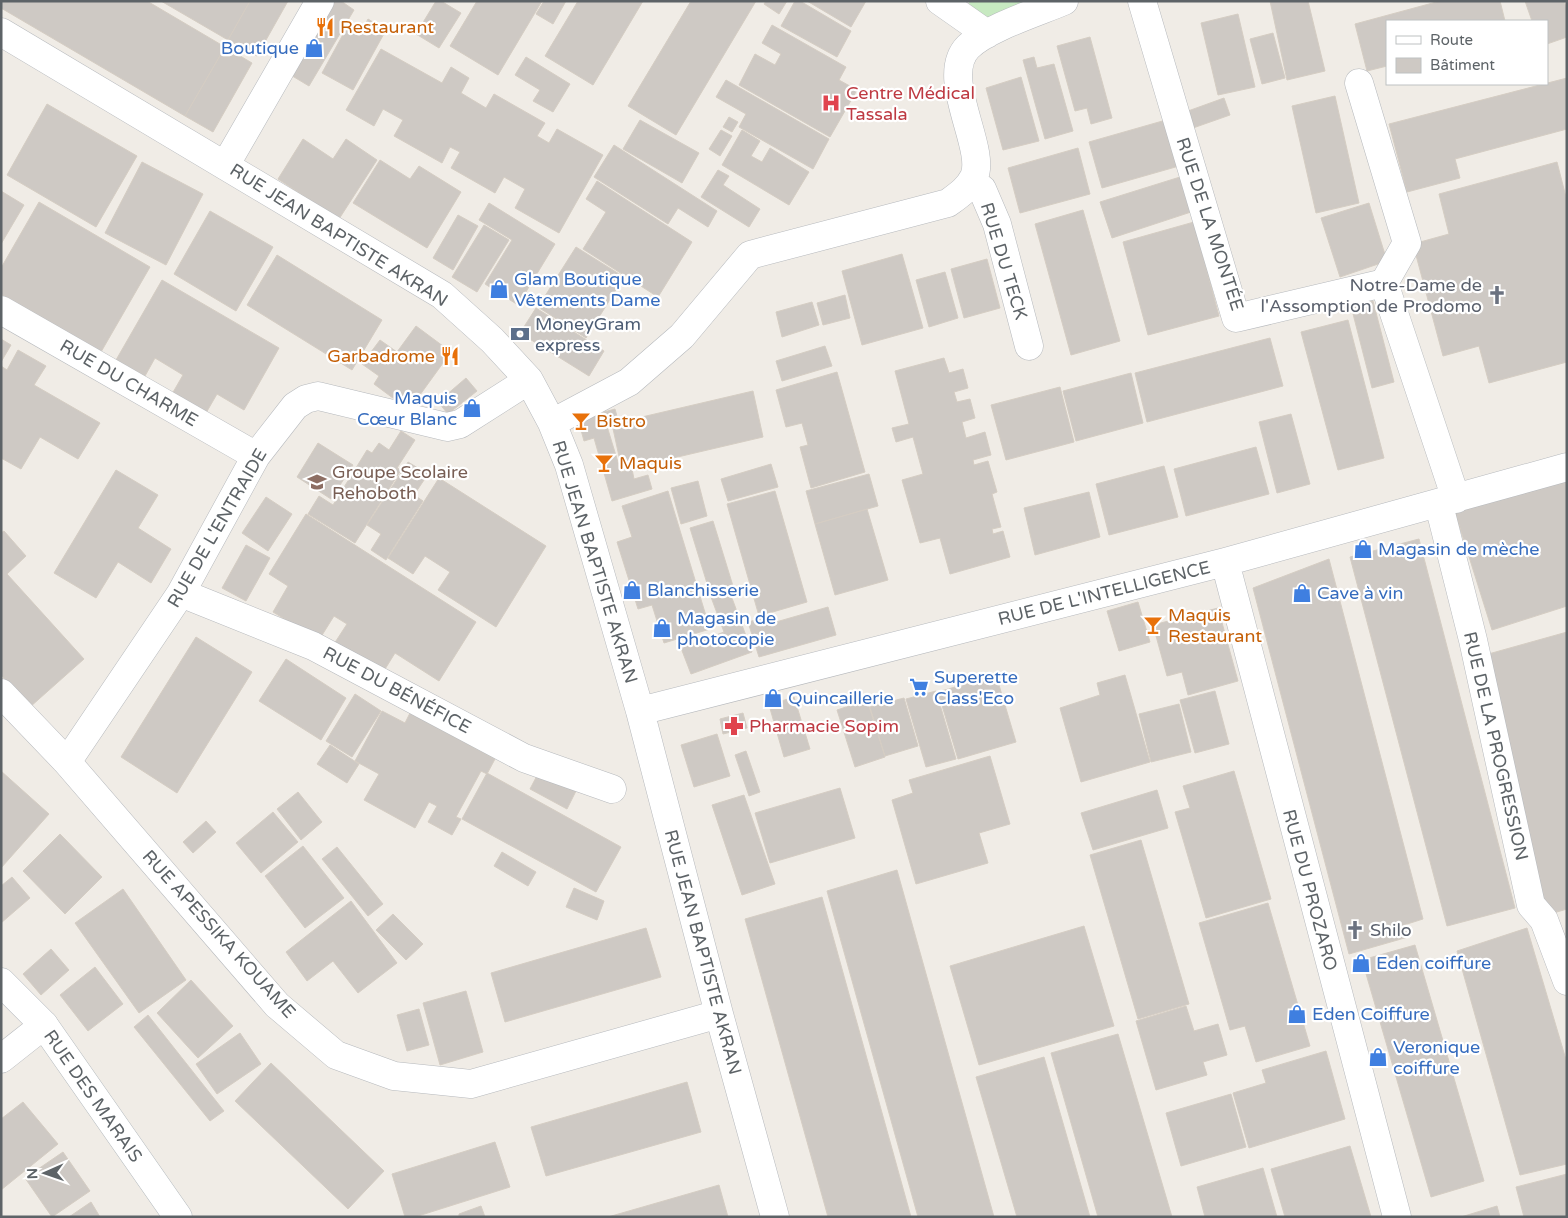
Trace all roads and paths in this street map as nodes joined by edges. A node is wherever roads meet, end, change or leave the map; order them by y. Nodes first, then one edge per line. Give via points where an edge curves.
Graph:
1 (320, 1) edge
2 (940, 1) edge
3 (1064, 1) edge
4 (1142, 1) edge
5 (1, 32) edge
6 (986, 34) junction
7 (1359, 83) dead end
8 (226, 164) junction
9 (971, 182) junction
10 (1384, 284) junction
11 (1, 310) edge
12 (1029, 346) dead end
13 (529, 380) junction
14 (552, 423) junction
15 (256, 456) junction
16 (1567, 467) edge
17 (1447, 502) junction
18 (1224, 562) junction
19 (181, 593) junction
20 (1, 693) edge
21 (640, 711) junction
22 (67, 762) junction
23 (612, 789) dead end
24 (1567, 981) edge
25 (1, 982) edge
26 (718, 1014) junction
27 (44, 1025) junction
28 (1, 1059) edge
29 (178, 1217) edge
30 (775, 1217) edge
31 (1397, 1217) edge

1 - 8 street
2 - 6 street
3 - 6 street
4 - 10 street, RUE DE LA MONTÉE via 1236,318
5 - 8 street, RUE JEAN BAPTISTE AKRAN
6 - 9 street via 967,48 960,63 958,80 975,155 976,175
7 - 10 street via 1407,243
8 - 13 street, RUE JEAN BAPTISTE AKRAN via 442,295 492,340
9 - 12 street, RUE DU TECK via 982,189 997,224
9 - 14 street via 966,191 948,203 750,255 682,336 628,382
10 - 17 street
11 - 15 street, RUE DU CHARME
13 - 14 street, RUE JEAN BAPTISTE AKRAN
13 - 15 street, RUE DE L'ENTRAIDE via 460,424 446,427 318,396 295,406
14 - 21 street, RUE JEAN BAPTISTE AKRAN via 569,465
15 - 19 street, RUE DE L'ENTRAIDE
16 - 17 street, RUE DE L'INTELLIGENCE
17 - 18 street, RUE DE L'INTELLIGENCE
17 - 24 street, RUE DE LA PROGRESSION via 1473,640 1531,905 1544,920
18 - 21 street, RUE DE L'INTELLIGENCE
18 - 31 street, RUE DU PROZARO
19 - 22 street, RUE DE L'ENTRAIDE
19 - 23 street, RUE DU BÉNÉFICE via 313,646 524,758
20 - 22 street, RUE APESSIKA KOUAME
21 - 26 street, RUE JEAN BAPTISTE AKRAN
22 - 26 street, RUE APESSIKA KOUAME via 277,1005 336,1055 394,1076 471,1084
25 - 27 street, RUE DES MARAIS
26 - 30 street, RUE JEAN BAPTISTE AKRAN
27 - 28 street
27 - 29 street, RUE DES MARAIS

